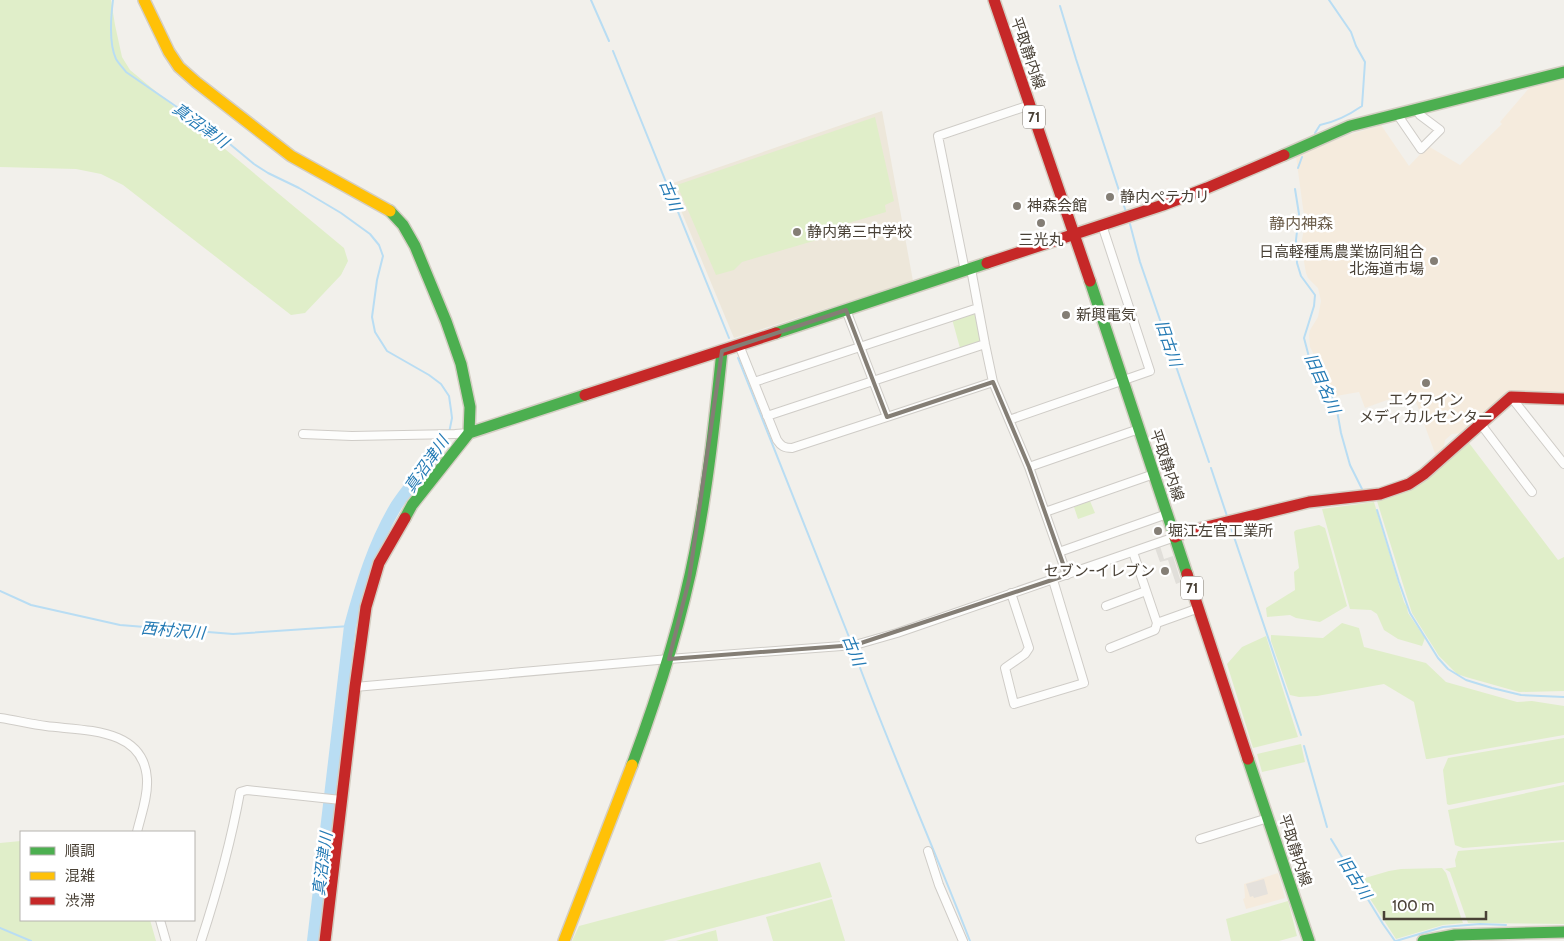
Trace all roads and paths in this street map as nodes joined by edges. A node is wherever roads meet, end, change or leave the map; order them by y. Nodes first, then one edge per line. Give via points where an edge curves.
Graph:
1 (144, 0) edge
2 (994, 0) edge
3 (1564, 72) edge
4 (1030, 105) junction
5 (1416, 109) junction
6 (1397, 114) junction
7 (1102, 225) junction
8 (1074, 234) junction
9 (968, 270) junction
10 (978, 308) junction
11 (846, 310) junction
12 (985, 344) junction
13 (739, 345) junction
14 (861, 347) junction
15 (722, 351) junction
16 (1123, 381) junction
17 (754, 382) junction
18 (874, 382) junction
19 (993, 382) junction
20 (1511, 397) junction
21 (1564, 399) edge
22 (767, 416) junction
23 (887, 416) junction
24 (1009, 420) junction
25 (1480, 423) junction
26 (1139, 429) junction
27 (469, 433) junction
28 (303, 434) dead end
29 (1564, 464) edge
30 (1029, 467) junction
31 (1154, 474) junction
32 (1532, 492) dead end
33 (1045, 512) junction
34 (1167, 514) junction
35 (1175, 537) junction
36 (1058, 552) junction
37 (1133, 552) junction
38 (1067, 575) junction
39 (1053, 580) junction
40 (1146, 591) junction
41 (1011, 593) junction
42 (1106, 606) dead end
43 (1199, 608) junction
44 (1157, 623) junction
45 (1110, 648) dead end
46 (669, 659) junction
47 (355, 687) junction
48 (0, 718) edge
49 (338, 800) junction
50 (1268, 818) junction
51 (137, 831) edge
52 (1200, 839) dead end
53 (928, 852) dead end
54 (160, 921) edge
55 (1564, 932) edge
56 (1507, 937) edge
57 (1456, 938) edge
58 (166, 941) edge
59 (200, 941) edge
60 (325, 941) edge
61 (564, 941) edge
62 (963, 941) edge
63 (1309, 941) edge
64 (1423, 941) edge

1 - 27 street via 169,52 179,67 196,82 291,156 390,211 403,225 415,246 461,364 470,407
2 - 4 street, 平取静内線 / 71
3 - 5 street
4 - 8 street, 平取静内線 / 71
4 - 9 street via 938,136
5 - 6 street
5 - 6 street via 1440,130 1421,149
6 - 7 street via 1350,126 1207,188
7 - 8 street
7 - 16 street via 1150,371
8 - 9 street
8 - 16 street, 平取静内線 / 71
9 - 10 street
9 - 11 street
10 - 12 street
10 - 14 street
11 - 13 street
11 - 14 street
12 - 18 street
12 - 19 street
13 - 15 street
13 - 17 street
14 - 17 street
14 - 18 street
15 - 27 street
15 - 46 street via 702,514
16 - 24 street
16 - 26 street, 平取静内線 / 71
17 - 22 street
18 - 22 street
18 - 23 street
19 - 23 street
19 - 24 street
20 - 21 street
20 - 25 street
20 - 29 street
22 - 23 street via 777,440 786,448
24 - 30 street
25 - 32 street
25 - 35 street via 1424,474 1394,490 1309,502
26 - 30 street
26 - 31 street, 平取静内線 / 71
27 - 28 street
27 - 47 street via 412,505 379,563 366,607
30 - 33 street
31 - 33 street
31 - 34 street, 平取静内線 / 71
33 - 36 street
34 - 35 street, 平取静内線 / 71
34 - 36 street
35 - 37 street
35 - 43 street, 平取静内線 / 71
36 - 38 street
37 - 38 street
37 - 40 street
38 - 39 street
39 - 41 street
39 - 41 street via 1084,682 1014,704 1005,668 1029,648
40 - 42 street
40 - 44 street
41 - 46 street via 852,646
43 - 44 street
43 - 50 street, 平取静内線 / 71
44 - 45 street via 1156,630
46 - 47 street
46 - 61 street via 643,736
47 - 49 street
48 - 51 street via 97,732 127,742 142,759 147,779
49 - 59 street via 247,790 240,792 224,862
49 - 60 street
50 - 52 street
50 - 63 street, 平取静内線 / 71
53 - 62 street
54 - 58 street
55 - 56 street
56 - 57 street
57 - 64 street

